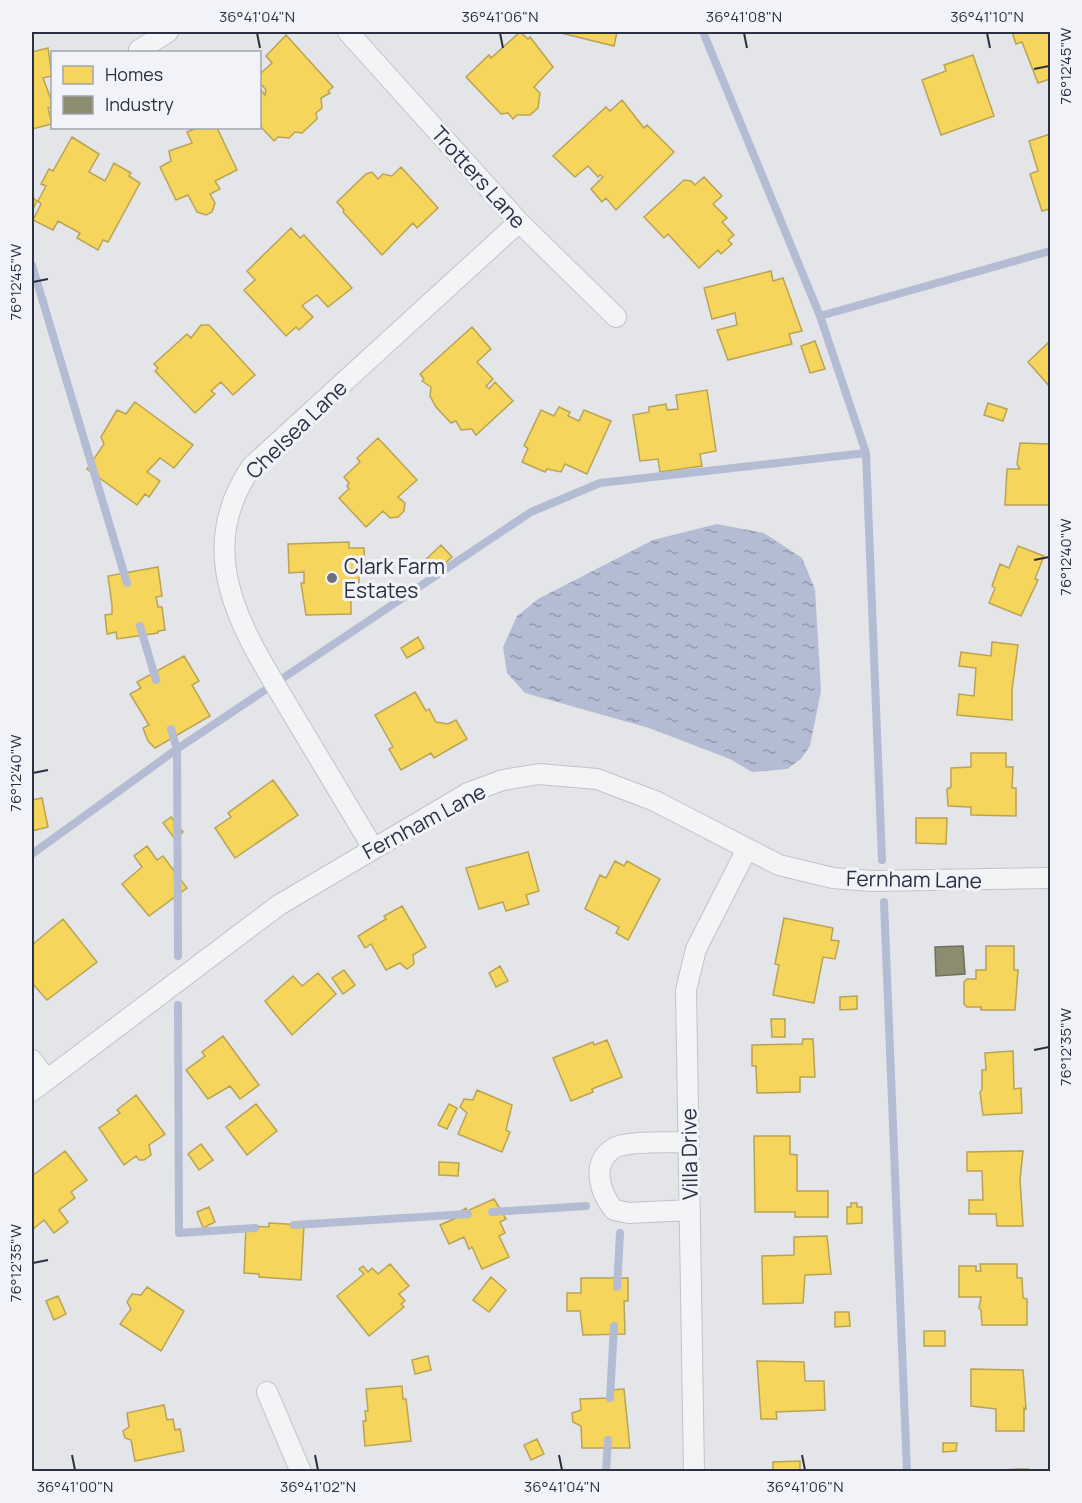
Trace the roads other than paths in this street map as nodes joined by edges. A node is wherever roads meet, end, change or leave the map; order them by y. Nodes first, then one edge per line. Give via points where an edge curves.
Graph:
1 (168, 32) edge
2 (359, 35) edge
3 (139, 50) dead end
4 (519, 222) junction
5 (616, 317) dead end
6 (373, 848) junction
7 (747, 849) junction
8 (1050, 878) edge
9 (32, 1060) edge
10 (39, 1086) edge
11 (689, 1142) junction
12 (690, 1210) junction
13 (267, 1392) dead end
14 (301, 1472) edge
15 (694, 1472) edge

1 - 3 street
2 - 4 street, Trotters Lane
4 - 5 street, Trotters Lane
4 - 6 street, Chelsea Lane via 252,466 236,489 226,522 224,556 230,596 248,639
6 - 7 street, Fernham Lane via 468,793 503,780 539,774 577,776 624,789
6 - 10 street, Fernham Lane via 279,905
7 - 8 street, Fernham Lane via 779,865 852,880
7 - 11 street, Villa Drive via 690,968 686,990
9 - 10 street
11 - 12 street, Villa Drive
11 - 12 street via 615,1148 604,1157 599,1171 600,1187 614,1210
12 - 15 street, Villa Drive
13 - 14 street

